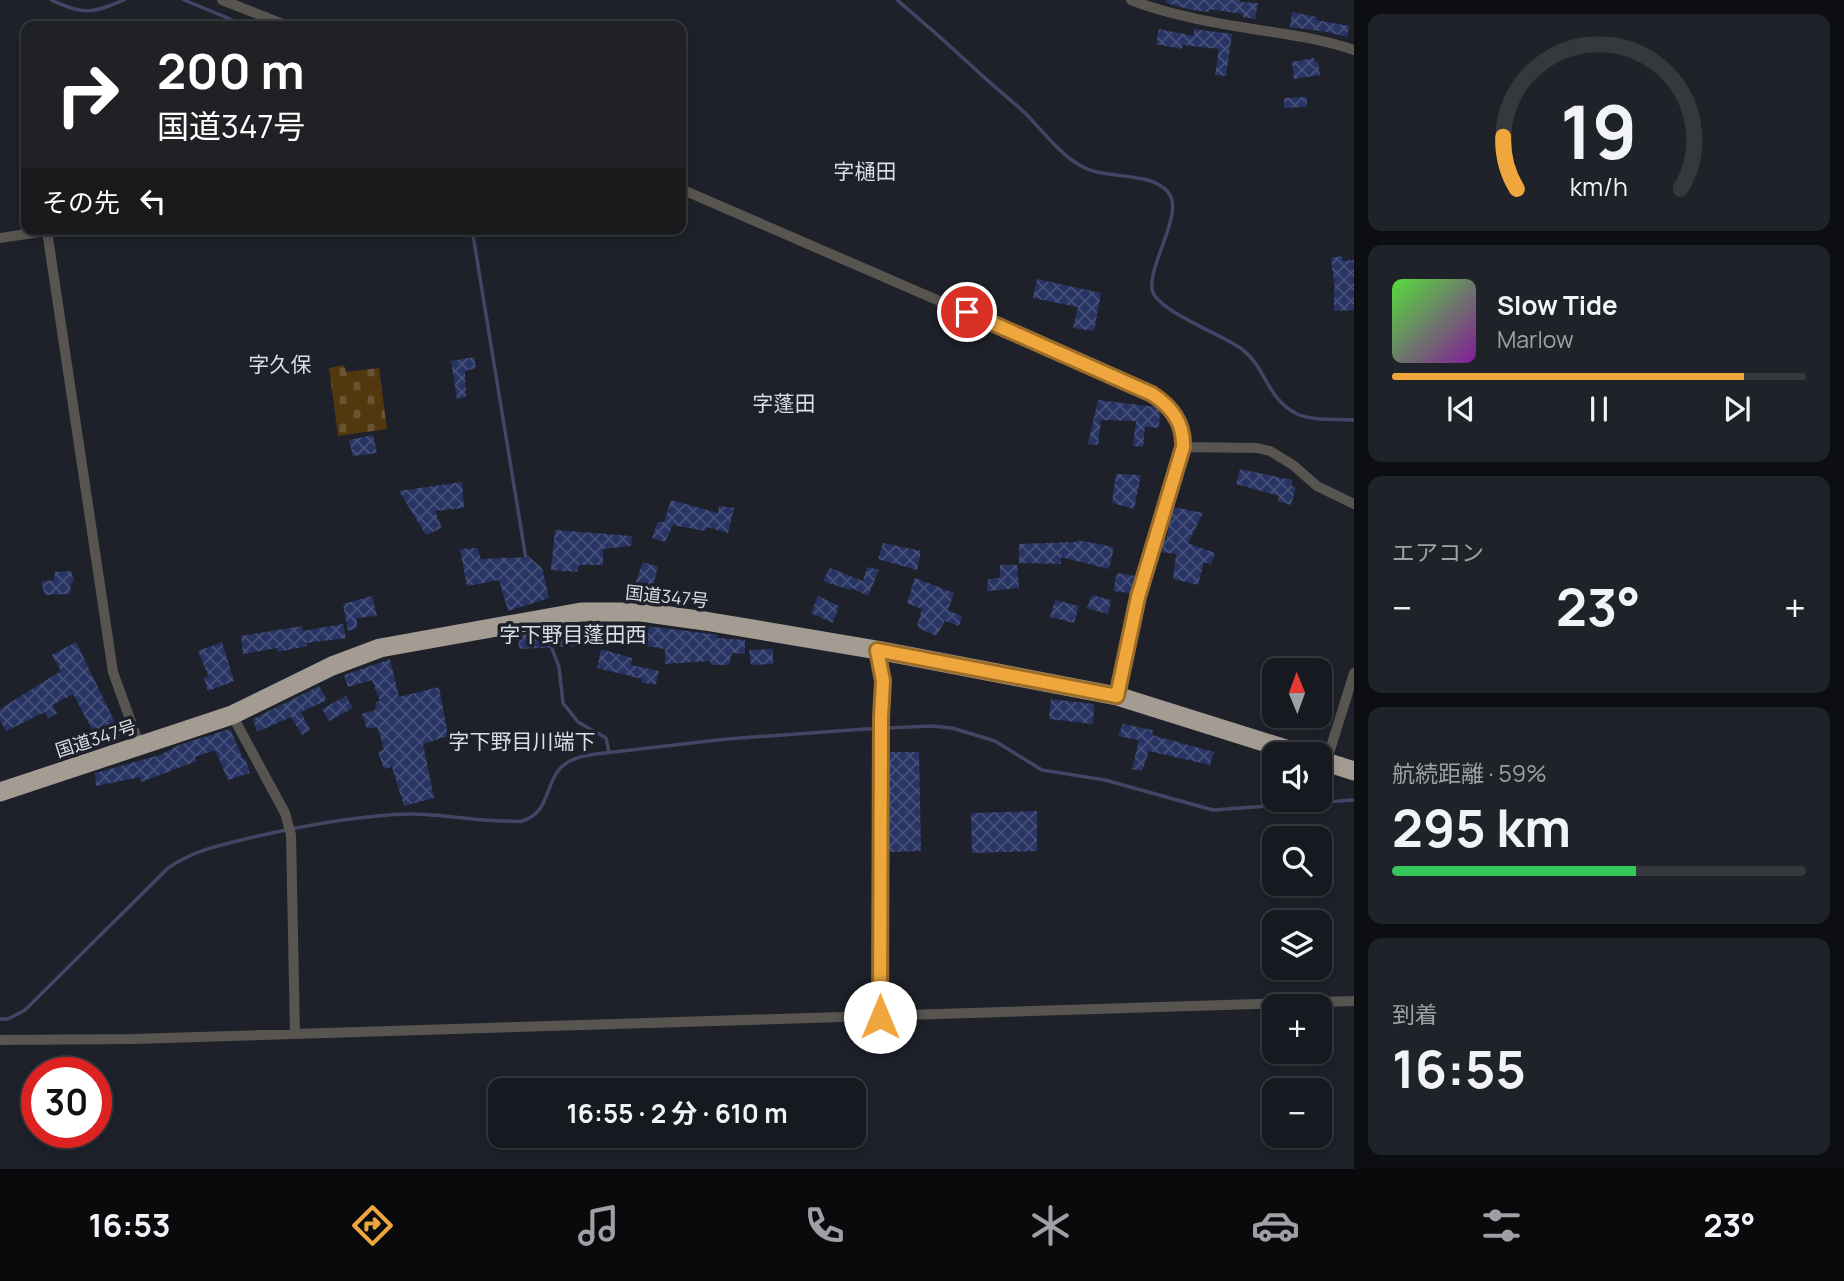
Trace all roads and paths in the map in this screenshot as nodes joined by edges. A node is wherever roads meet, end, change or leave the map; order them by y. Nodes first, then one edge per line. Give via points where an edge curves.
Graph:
1 (222, 0) edge
2 (1130, 0) edge
3 (275, 21) edge
4 (1354, 50) edge
5 (686, 191) edge
6 (21, 235) edge
7 (48, 235) edge
8 (0, 238) edge
9 (1183, 447) junction
10 (1354, 504) edge
11 (877, 650) junction
12 (1354, 673) edge
13 (1117, 696) junction
14 (232, 715) junction
15 (1264, 742) edge
16 (1330, 742) edge
17 (140, 747) junction
18 (1332, 764) edge
19 (1354, 771) edge
20 (0, 792) edge
21 (1354, 1001) edge
22 (880, 1017) junction
23 (295, 1034) junction
24 (0, 1040) edge

1 - 3 street
2 - 4 street
5 - 9 street via 1152,394 1177,418
6 - 8 street
7 - 17 street via 113,672
9 - 10 street via 1270,451 1317,486
9 - 13 street via 1138,597
11 - 13 highway, 国道347号
11 - 14 highway, 国道347号 via 641,612 581,612 380,648
11 - 22 street via 883,681
12 - 16 street
13 - 15 highway, 国道347号
14 - 17 highway, 国道347号
14 - 23 street via 267,776 289,829
17 - 20 highway, 国道347号
18 - 19 highway
21 - 22 street
22 - 23 street
23 - 24 street

